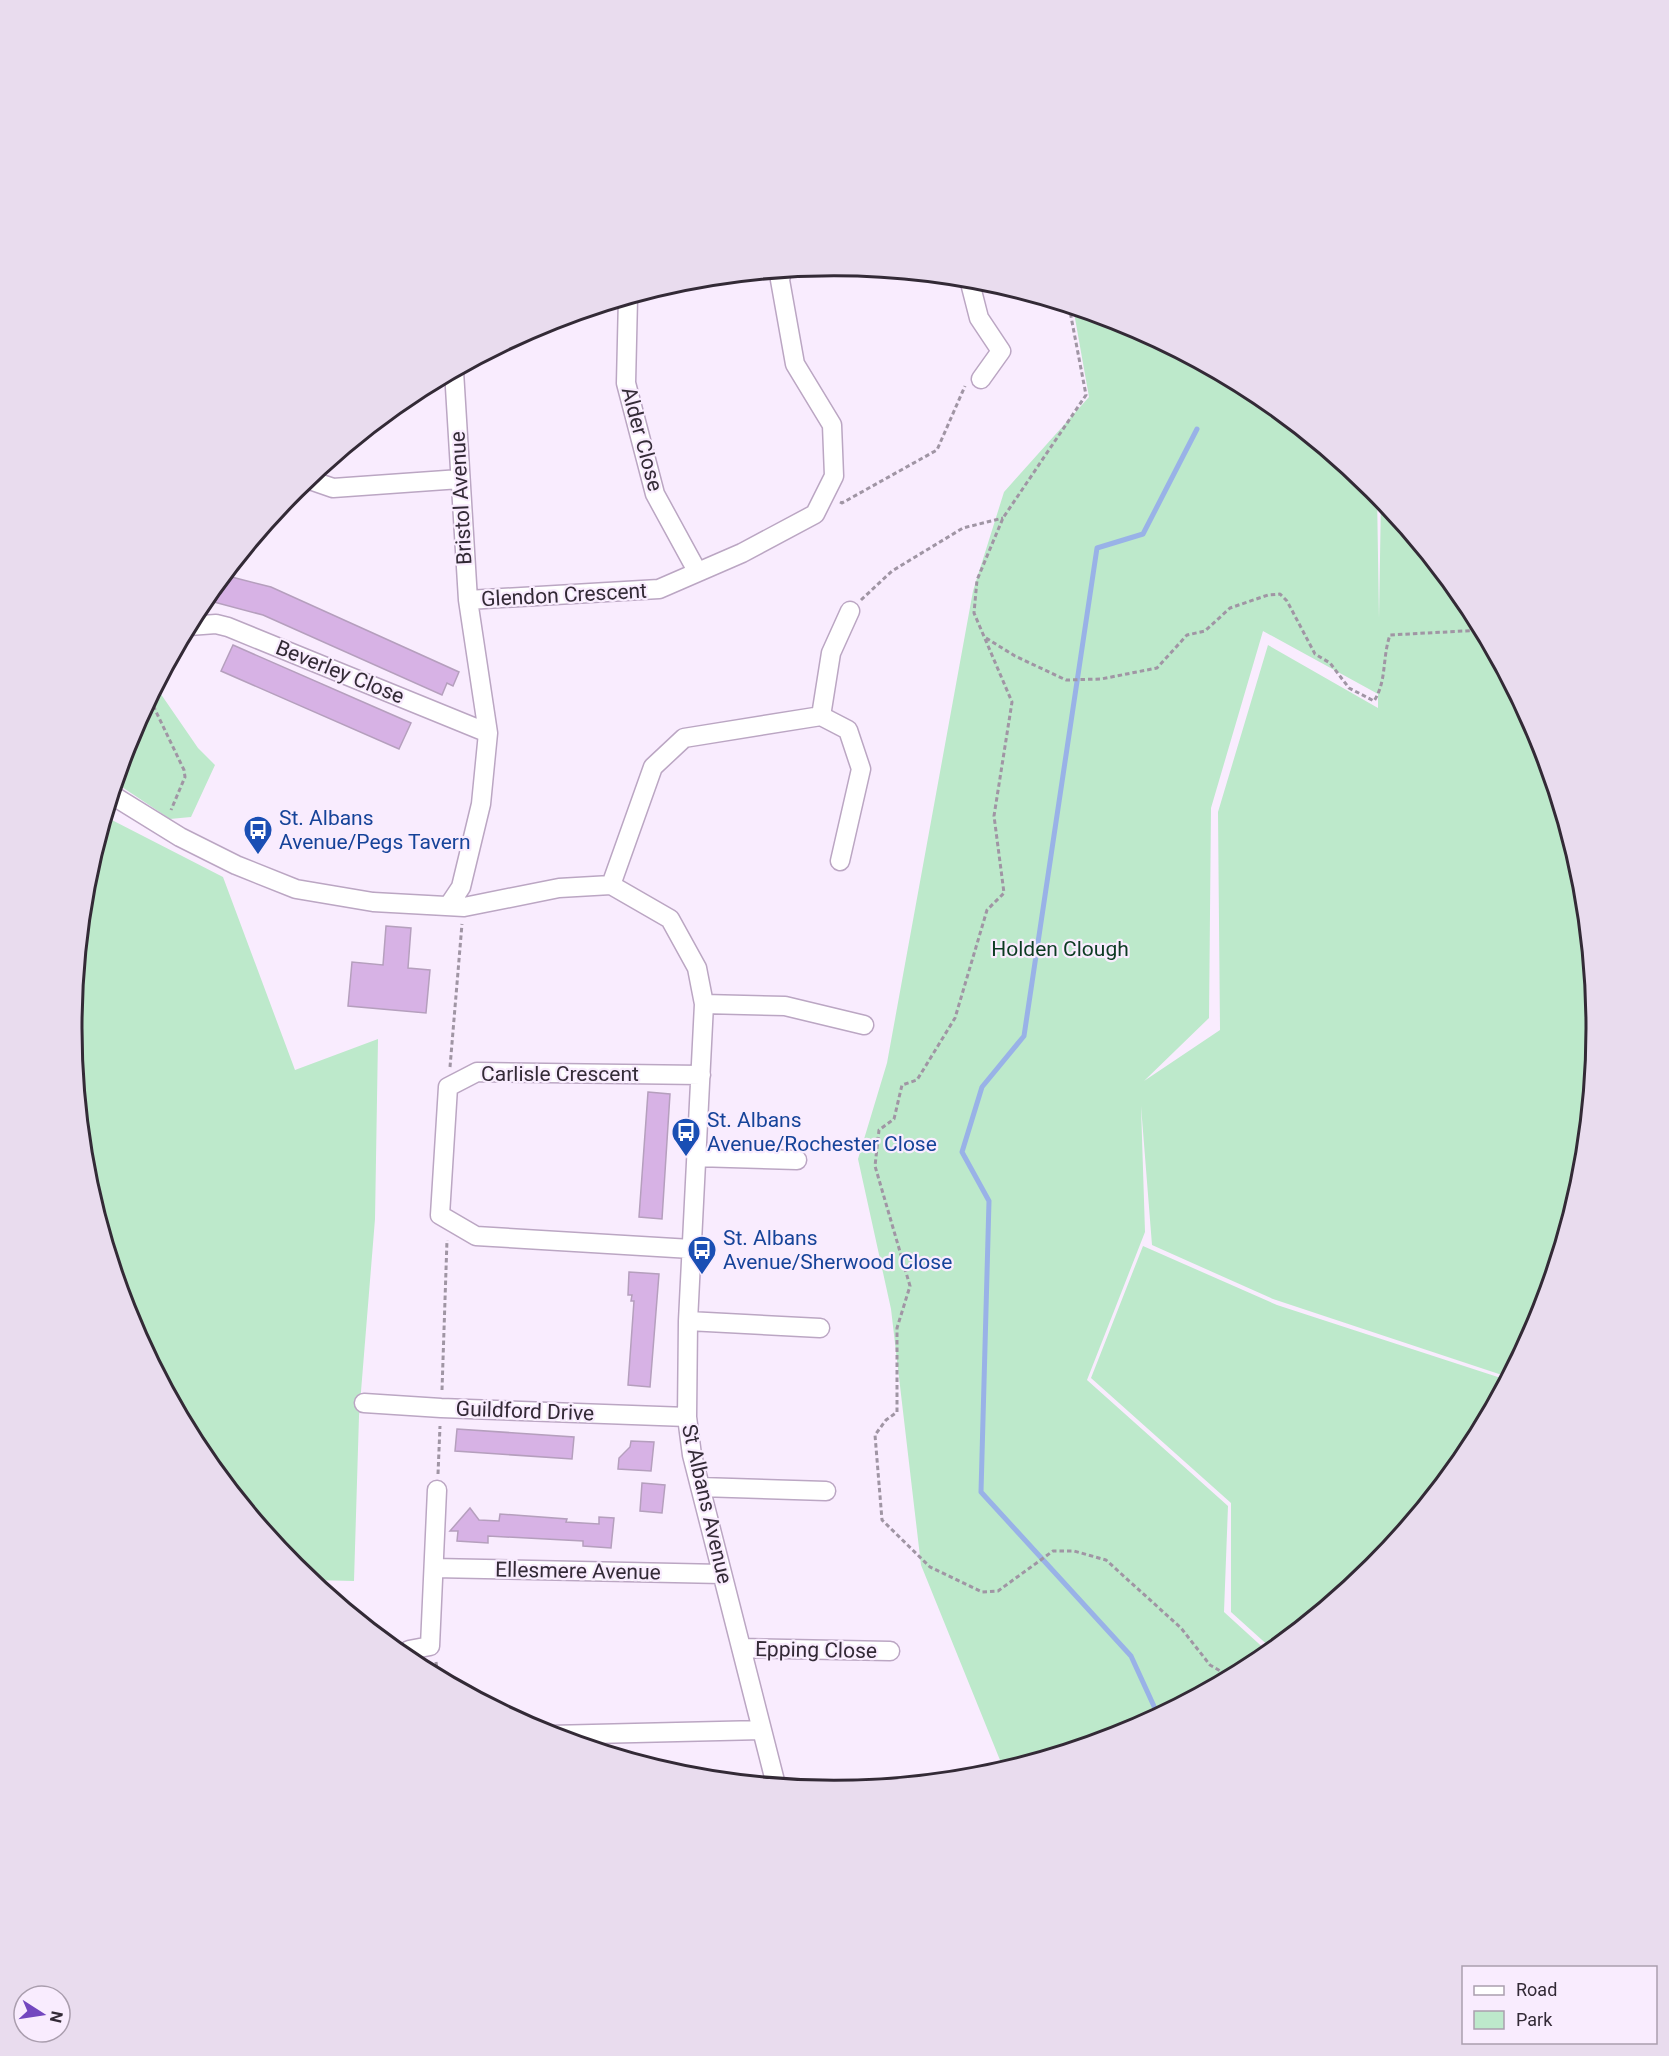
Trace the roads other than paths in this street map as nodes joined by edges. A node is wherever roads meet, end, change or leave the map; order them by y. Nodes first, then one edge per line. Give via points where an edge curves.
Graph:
1 (780, 278) edge
2 (971, 288) edge
3 (628, 306) edge
4 (981, 379) road end
5 (454, 380) edge
6 (460, 479) junction
7 (318, 483) edge
8 (697, 571) junction
9 (468, 600) junction
10 (850, 610) road end
11 (200, 625) edge
12 (821, 716) junction
13 (488, 733) junction
14 (118, 799) edge
15 (840, 861) dead end
16 (611, 885) junction
17 (457, 906) junction
18 (705, 1004) junction
19 (864, 1025) dead end
20 (701, 1075) junction
21 (696, 1157) junction
22 (797, 1160) dead end
23 (691, 1249) junction
24 (688, 1322) junction
25 (820, 1328) dead end
26 (364, 1403) dead end
27 (687, 1417) junction
28 (700, 1487) junction
29 (437, 1490) road end
30 (826, 1491) dead end
31 (434, 1568) junction
32 (722, 1574) junction
33 (741, 1648) junction
34 (412, 1649) edge
35 (890, 1652) dead end
36 (762, 1730) junction
37 (578, 1734) edge
38 (774, 1777) edge

1 - 8 street, Glendon Crescent via 795,364 832,425 834,477 815,514 742,553
2 - 4 street via 979,318 1001,351
3 - 8 street, Alder Close via 626,383 655,494
5 - 6 street, Bristol Avenue
6 - 7 street via 333,488
6 - 9 street, Bristol Avenue
8 - 9 street, Glendon Crescent via 659,589
9 - 13 street, Bristol Avenue
10 - 12 street via 831,653
11 - 13 street, Beverley Close via 228,627
12 - 15 street via 848,730 861,770
12 - 16 street via 684,738 653,767
13 - 17 street, Bristol Avenue via 481,804
14 - 17 street via 236,864 296,889 373,902
16 - 17 street via 559,888
16 - 18 street, St Albans Avenue via 670,919 697,968
18 - 19 street via 785,1006
18 - 20 street, St Albans Avenue
20 - 21 street, St Albans Avenue
20 - 23 street, Carlisle Crescent via 477,1072 448,1087 440,1215 476,1236
21 - 22 street
21 - 23 street, St Albans Avenue
23 - 24 street, St Albans Avenue
24 - 25 street
24 - 27 street, St Albans Avenue
26 - 27 street, Guildford Drive
27 - 28 street, St Albans Avenue
28 - 30 street
28 - 32 street, St Albans Avenue
29 - 31 street
31 - 32 street, Ellesmere Avenue
31 - 34 street via 430,1646
32 - 33 street, St Albans Avenue
33 - 35 street, Epping Close
33 - 36 street, St Albans Avenue
36 - 37 street
36 - 38 street, St Albans Avenue

